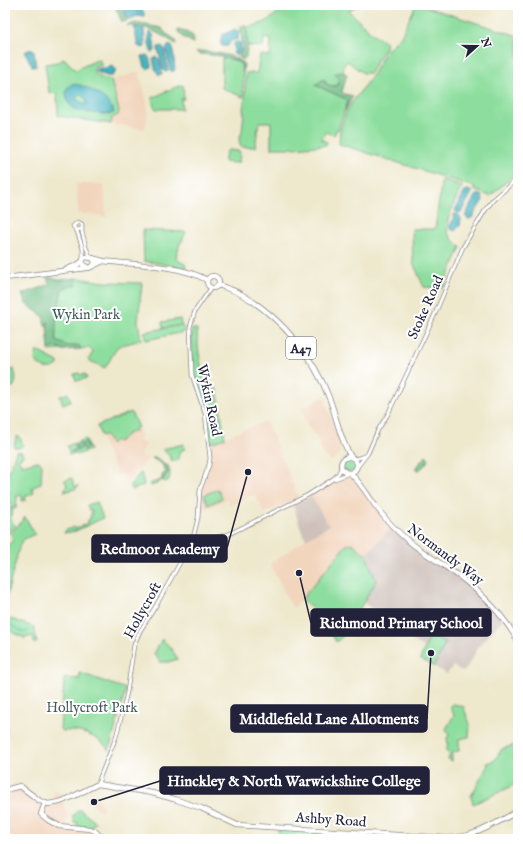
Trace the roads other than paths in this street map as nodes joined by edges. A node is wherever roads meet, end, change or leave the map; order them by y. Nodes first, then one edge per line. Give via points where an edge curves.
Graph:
1 (518, 178) edge
2 (82, 229) junction
3 (77, 231) junction
4 (91, 257) junction
5 (83, 260) junction
6 (103, 261) junction
7 (94, 266) junction
8 (87, 268) junction
9 (64, 271) junction
10 (5, 278) edge
11 (207, 280) junction
12 (218, 285) junction
13 (211, 288) junction
14 (344, 444) junction
15 (367, 455) junction
16 (344, 458) junction
17 (353, 458) junction
18 (358, 467) junction
19 (341, 468) junction
20 (349, 474) junction
21 (333, 479) junction
22 (362, 484) junction
23 (193, 544) junction
24 (518, 641) edge
25 (98, 784) junction
26 (5, 790) edge
27 (45, 803) junction
28 (518, 810) edge
29 (103, 839) edge

1 - 15 street, Stoke Road via 493,200 463,247 429,327
2 - 3 street
2 - 3 street via 81,224 77,223 74,229
2 - 4 street
3 - 5 street via 83,250
4 - 5 main road
4 - 6 main road
4 - 7 main road
5 - 8 main road via 83,265
5 - 9 main road
6 - 7 main road
6 - 11 main road via 170,268 196,274
7 - 8 main road
8 - 9 main road
9 - 10 main road
11 - 12 main road via 211,276 216,277
11 - 13 main road
12 - 13 main road
12 - 14 main road, A47 via 240,293 276,320 307,356 324,386
13 - 23 street, Wykin Road via 194,314 190,327 192,375 205,413 210,458 210,465 200,490
14 - 16 main road, A47
14 - 17 main road, A47
15 - 17 street
15 - 18 street, Stoke Road
16 - 17 main road
16 - 19 main road
17 - 18 main road
18 - 20 main road
18 - 22 main road, Normandy Way
19 - 20 main road
19 - 21 street
20 - 21 street
20 - 22 main road, Normandy Way
21 - 23 street via 308,495 229,534
22 - 24 main road, Normandy Way via 390,524 417,548 485,598
23 - 25 street, Hollycroft via 187,550 134,645 121,720
25 - 27 main road via 60,802
25 - 28 main road, Ashby Road via 174,799 242,825 450,838 478,832
26 - 27 main road via 20,786
27 - 29 main road via 41,815 59,826 92,830

